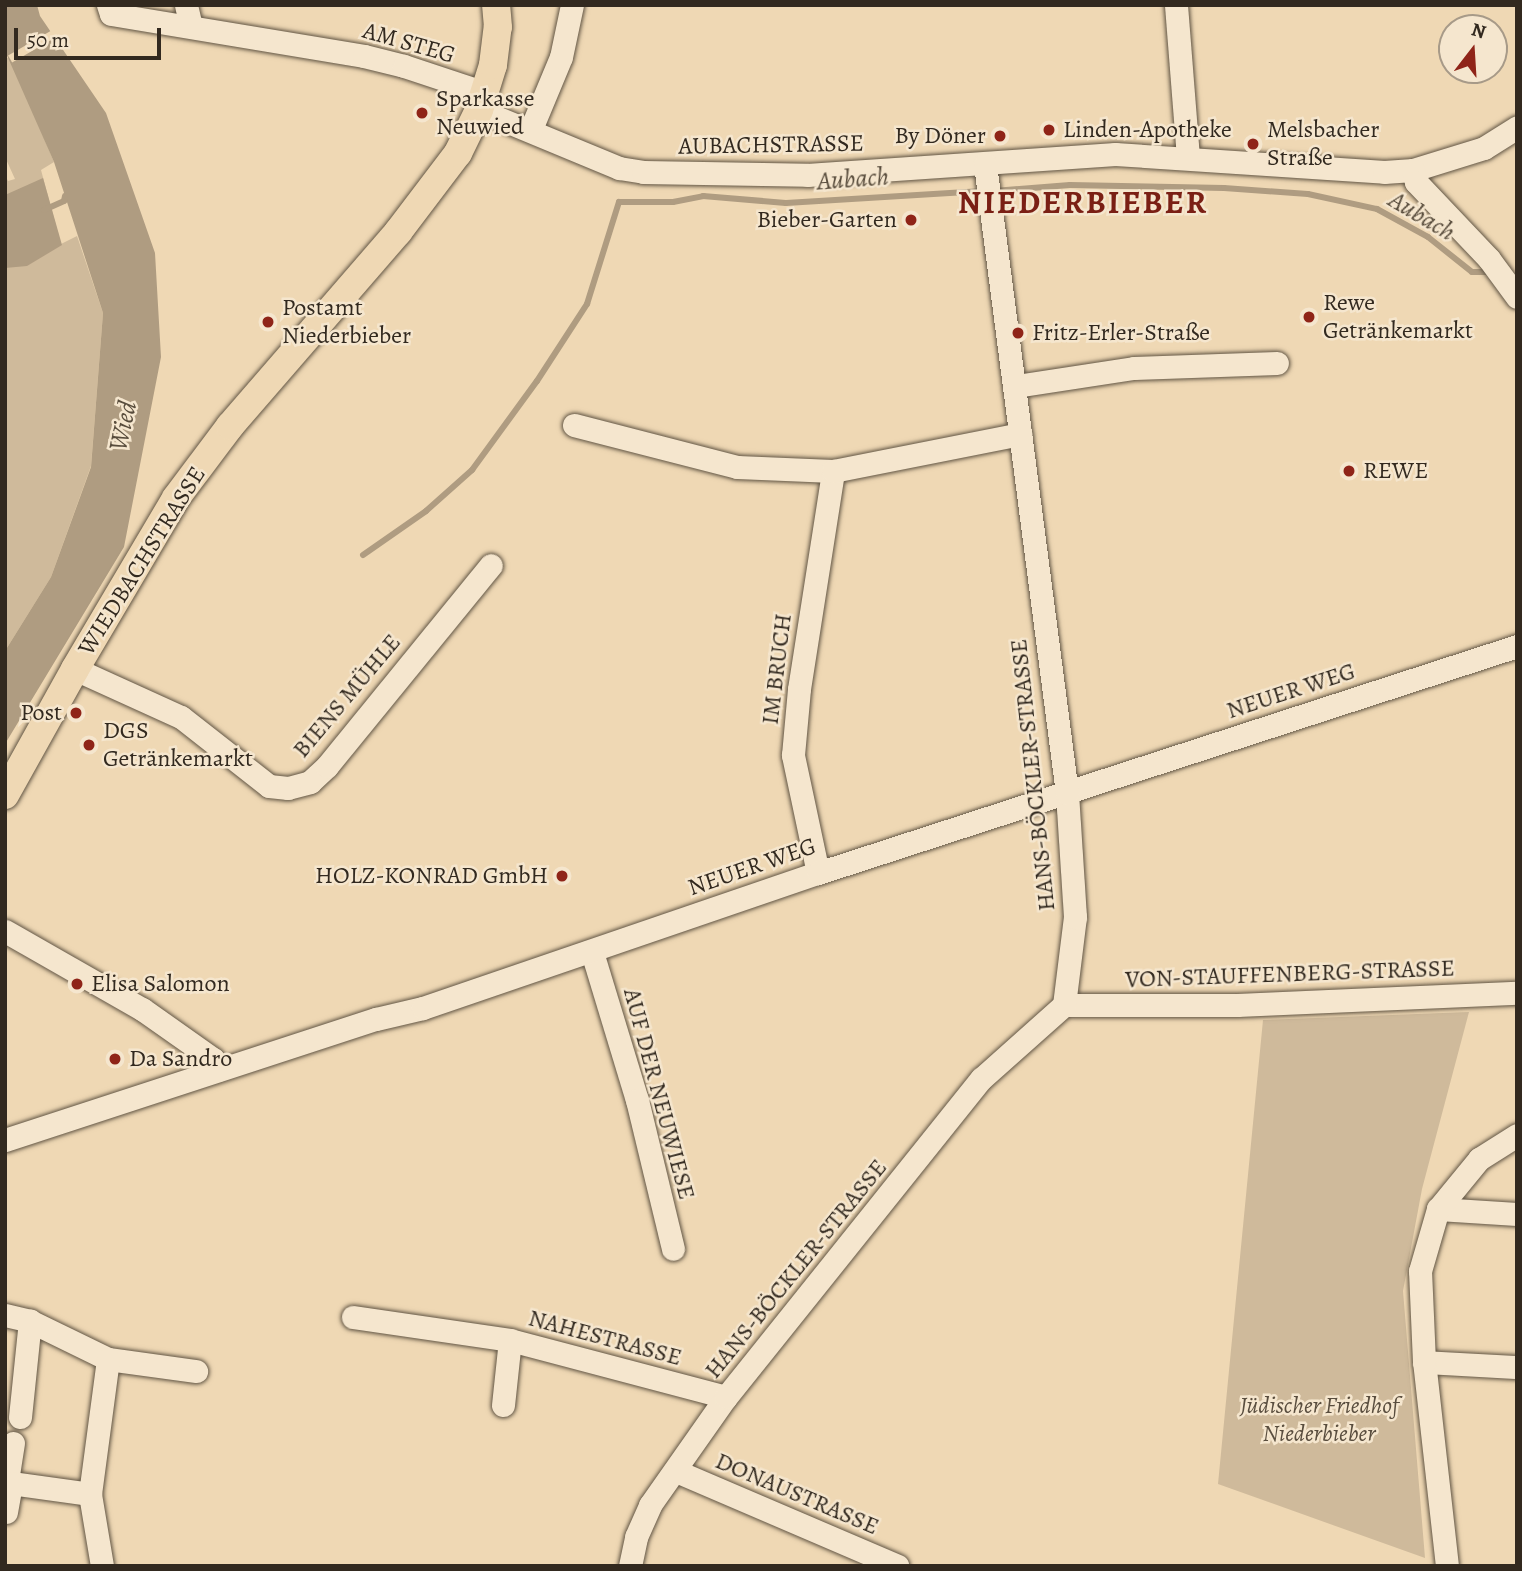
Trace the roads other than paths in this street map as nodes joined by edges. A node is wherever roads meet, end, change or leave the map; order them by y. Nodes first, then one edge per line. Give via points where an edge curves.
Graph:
1 (496, 5) edge
2 (572, 5) edge
3 (1176, 5) edge
4 (109, 10) edge
5 (189, 15) edge
6 (482, 102) junction
7 (1517, 127) edge
8 (531, 129) junction
9 (1188, 157) junction
10 (1413, 170) junction
11 (986, 173) junction
12 (1512, 291) edge
13 (1278, 363) dead end
14 (1016, 386) junction
15 (573, 425) dead end
16 (1020, 434) junction
17 (833, 471) junction
18 (491, 565) dead end
19 (1517, 646) edge
20 (75, 669) junction
21 (1067, 793) junction
22 (5, 795) edge
23 (818, 873) junction
24 (5, 931) edge
25 (592, 952) junction
26 (1517, 993) edge
27 (1064, 1005) junction
28 (218, 1070) junction
29 (1517, 1135) edge
30 (5, 1140) edge
31 (1438, 1209) junction
32 (1517, 1214) edge
33 (673, 1249) dead end
34 (5, 1315) edge
35 (353, 1317) dead end
36 (30, 1321) junction
37 (510, 1340) junction
38 (108, 1359) junction
39 (1424, 1362) junction
40 (1517, 1367) edge
41 (196, 1371) dead end
42 (726, 1397) junction
43 (503, 1405) dead end
44 (20, 1417) dead end
45 (13, 1443) dead end
46 (676, 1471) junction
47 (11, 1483) junction
48 (90, 1494) junction
49 (6, 1512) edge
50 (102, 1566) edge
51 (630, 1566) edge
52 (898, 1566) edge
53 (1447, 1566) edge

1 - 6 main road, WIEDBACHSTRASSE via 498,27
2 - 8 street via 561,57
3 - 9 street
4 - 5 street, AM STEG
5 - 6 street, AM STEG via 404,66
6 - 8 street, AUBACHSTRASSE
6 - 20 main road, WIEDBACHSTRASSE via 458,153 398,232 230,426 176,498
7 - 10 street via 1484,148
8 - 11 street, AUBACHSTRASSE via 643,173
9 - 10 street, AUBACHSTRASSE via 1335,171
9 - 11 street, AUBACHSTRASSE via 1115,154
10 - 12 street via 1416,182 1489,259
11 - 14 street, HANS-BÖCKLER-STRASSE
13 - 14 street via 1134,368
14 - 16 street, HANS-BÖCKLER-STRASSE
15 - 17 street via 737,467
16 - 17 street
16 - 21 street, HANS-BÖCKLER-STRASSE
17 - 23 street, IM BRUCH via 793,755
18 - 20 street, BIENS MÜHLE via 327,766 310,782 288,788 269,786 181,717
19 - 21 street, NEUER WEG
20 - 22 main road, WIEDBACHSTRASSE
21 - 23 street, NEUER WEG
21 - 27 street, HANS-BÖCKLER-STRASSE via 1074,917
23 - 25 street, NEUER WEG
24 - 28 street via 142,1009 214,1059
25 - 28 street, NEUER WEG
25 - 33 street, AUF DER NEUWIESE via 638,1100
26 - 27 street, VON-STAUFFENBERG-STRASSE via 1237,1005
27 - 42 street, HANS-BÖCKLER-STRASSE via 981,1079
28 - 30 street, NEUER WEG
29 - 31 street via 1479,1159
31 - 32 street
31 - 39 street via 1420,1271
34 - 36 street
35 - 37 street, NAHESTRASSE
36 - 38 street
36 - 44 street
37 - 42 street, NAHESTRASSE
37 - 43 street, NAHESTRASSE
38 - 41 street
38 - 48 street
39 - 40 street
39 - 53 street
42 - 46 street, HANS-BÖCKLER-STRASSE
45 - 47 street
46 - 51 street, HANS-BÖCKLER-STRASSE via 650,1505 636,1536
46 - 52 street, DONAUSTRASSE
47 - 48 street
47 - 49 street
48 - 50 street

